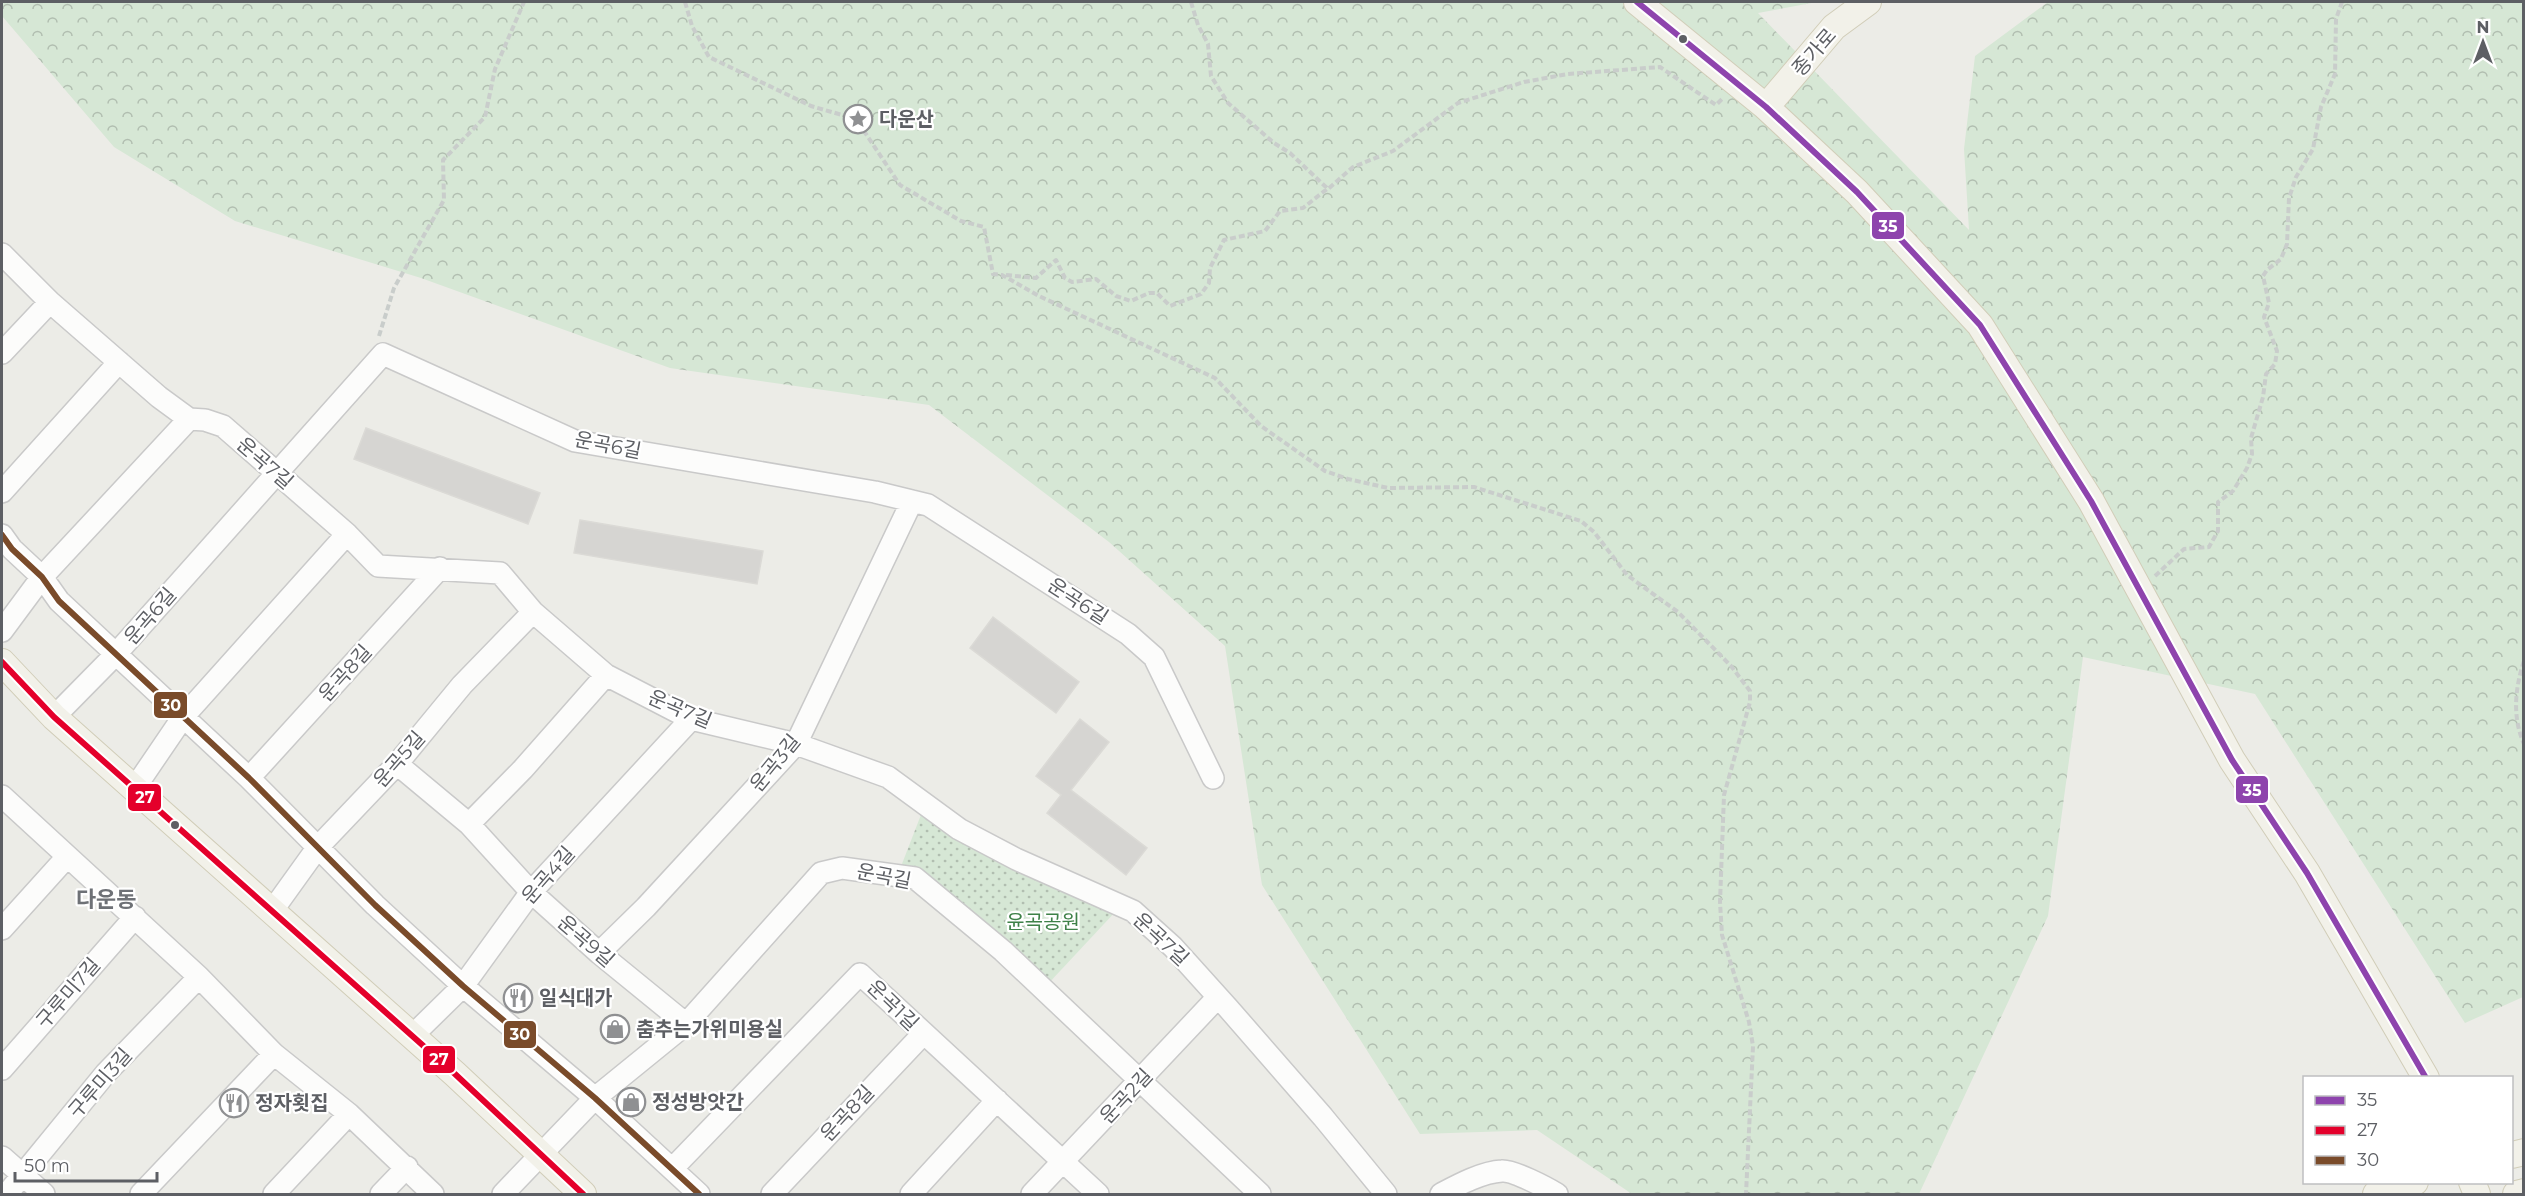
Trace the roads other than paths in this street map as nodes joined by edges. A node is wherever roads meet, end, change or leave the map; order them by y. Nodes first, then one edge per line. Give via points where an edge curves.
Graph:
1 (1637, 2) edge
2 (1868, 2) edge
3 (1766, 107) junction
4 (2, 254) edge
5 (50, 302) junction
6 (2, 353) edge
7 (119, 362) junction
8 (189, 419) junction
9 (276, 472) junction
10 (2, 492) edge
11 (912, 501) junction
12 (347, 534) junction
13 (2, 535) edge
14 (440, 568) junction
15 (42, 577) junction
16 (533, 612) junction
17 (2, 631) edge
18 (115, 655) junction
19 (2, 662) edge
20 (606, 675) junction
21 (54, 717) junction
22 (183, 717) junction
23 (691, 719) junction
24 (796, 744) junction
25 (396, 764) junction
26 (249, 778) junction
27 (1212, 778) dead end
28 (134, 789) junction
29 (2, 796) edge
30 (469, 824) junction
31 (318, 847) junction
32 (66, 858) junction
33 (531, 892) junction
34 (272, 911) junction
35 (135, 917) junction
36 (2, 929) edge
37 (599, 954) junction
38 (198, 977) junction
39 (463, 986) junction
40 (1218, 997) junction
41 (686, 1024) junction
42 (923, 1034) junction
43 (411, 1036) junction
44 (274, 1054) junction
45 (2, 1069) edge
46 (2425, 1076) edge
47 (1141, 1081) junction
48 (595, 1098) junction
49 (997, 1100) junction
50 (350, 1114) junction
51 (541, 1154) junction
52 (2, 1157) edge
53 (1064, 1162) junction
54 (407, 1167) junction
55 (672, 1169) junction
56 (22, 1178) junction
57 (2408, 1184) edge
58 (2523, 1192) edge
59 (7, 1194) edge
60 (44, 1194) edge
61 (141, 1194) edge
62 (274, 1194) edge
63 (381, 1194) edge
64 (433, 1194) edge
65 (503, 1194) edge
66 (584, 1194) edge
67 (699, 1194) edge
68 (772, 1194) edge
69 (911, 1194) edge
70 (1032, 1194) edge
71 (1098, 1194) edge
72 (1260, 1194) edge
73 (1386, 1194) edge
74 (1441, 1194) edge
75 (1557, 1194) edge
76 (2376, 1194) edge
77 (2516, 1194) edge

1 - 3 main road
2 - 3 main road, 종가로 via 1834,27
3 - 46 main road via 1857,192 1980,325 2091,501 2232,760 2307,873
4 - 5 street, 운곡7길
5 - 6 street
5 - 7 street, 운곡7길
7 - 8 street, 운곡7길
7 - 10 street
8 - 9 street, 운곡7길 via 223,426
8 - 15 street
9 - 11 street, 운곡6길 via 383,354 575,441
9 - 12 street, 운곡7길
9 - 18 street, 운곡6길
11 - 24 street, 운곡3길
11 - 27 street, 운곡6길 via 928,505 1082,604 1128,634 1154,657
12 - 14 street, 운곡7길 via 378,566
12 - 22 street
13 - 15 street
14 - 16 street, 운곡7길 via 500,573
14 - 26 street, 운곡8길
15 - 17 street
15 - 18 street via 59,602
16 - 20 street, 운곡7길
16 - 25 street, 운곡5길 via 462,685
18 - 21 street, 운곡6길
18 - 22 street
19 - 21 main road
20 - 23 street, 운곡7길
20 - 30 street
21 - 28 main road
22 - 26 street
22 - 28 street
23 - 24 street, 운곡7길
23 - 33 street, 운곡4길
24 - 37 street, 운곡3길
24 - 40 street, 운곡7길 via 888,777 959,829 1133,911 1173,947
25 - 30 street, 운곡9길
25 - 31 street, 운곡5길
26 - 31 street
28 - 34 main road
29 - 32 street
30 - 33 street, 운곡9길
31 - 34 street, 운곡5길
31 - 39 street
32 - 35 street
32 - 36 street
33 - 37 street, 운곡9길
33 - 39 street, 운곡4길
34 - 43 main road
35 - 38 street
35 - 45 street, 구루미7길
37 - 41 street, 운곡9길
38 - 44 street
38 - 56 street, 구루미3길 via 106,1073
39 - 43 street, 운곡4길
39 - 48 street
40 - 47 street, 운곡2길
40 - 73 street, 운곡7길
41 - 47 street, 운곡길 via 821,873 842,868 915,878 1003,951
41 - 48 street, 운곡길
42 - 49 street, 운곡1길
42 - 55 street, 운곡1길 via 860,974
42 - 68 street, 운곡8길
43 - 51 main road
44 - 50 street
44 - 61 street
47 - 53 street, 운곡2길
47 - 72 street, 운곡길
48 - 51 street, 운곡길
48 - 55 street
49 - 53 street, 운곡1길
49 - 69 street
50 - 54 street
50 - 62 street
51 - 65 street, 운곡길
51 - 66 main road
52 - 56 street
53 - 70 street, 운곡2길
53 - 71 street, 운곡1길
54 - 63 street
54 - 64 street
55 - 67 street
56 - 59 street, 구루미3길
56 - 60 street
57 - 76 main road
58 - 77 main road
74 - 75 street via 1504,1170

